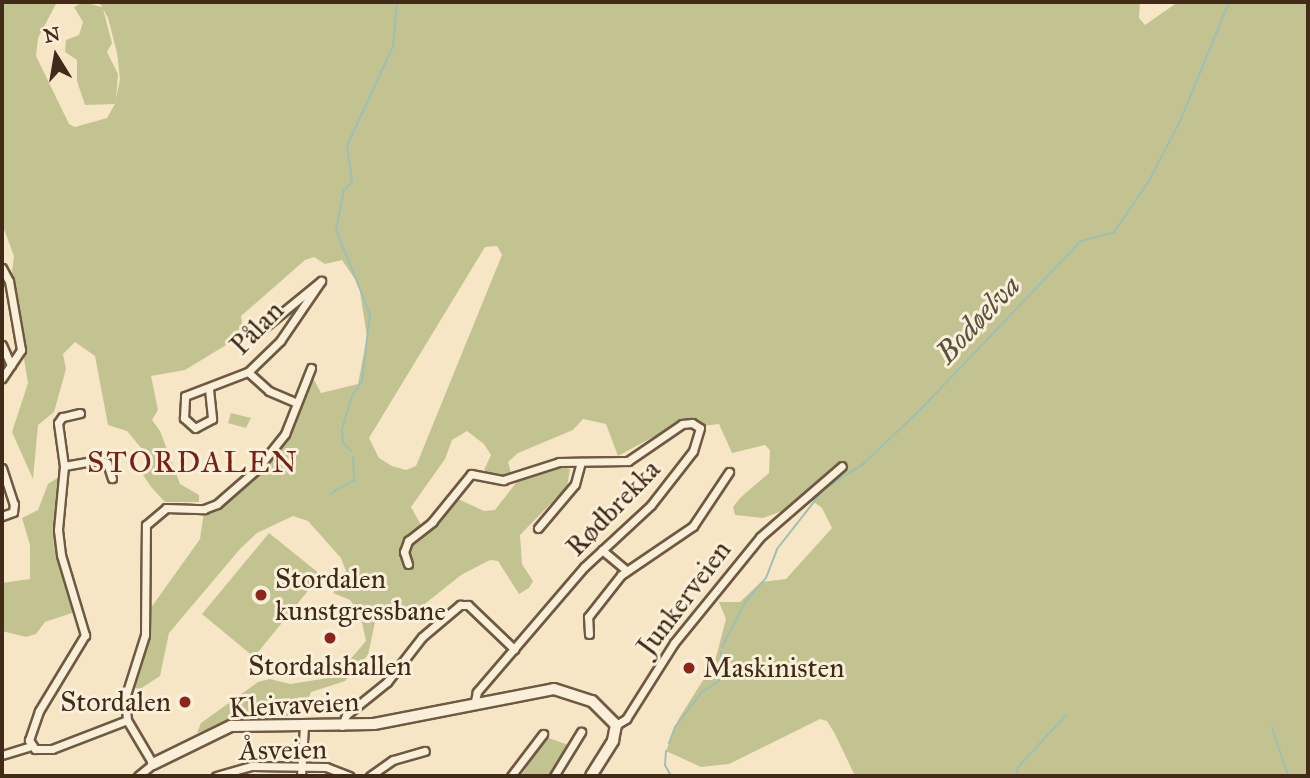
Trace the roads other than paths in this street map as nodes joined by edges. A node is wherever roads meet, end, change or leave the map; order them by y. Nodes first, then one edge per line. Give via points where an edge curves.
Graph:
1 (2, 268) edge
2 (261, 330) dead end
3 (2, 345) edge
4 (11, 365) junction
5 (311, 368) dead end
6 (248, 372) junction
7 (2, 378) edge
8 (209, 389) junction
9 (295, 402) junction
10 (80, 413) dead end
11 (581, 462) junction
12 (64, 466) junction
13 (842, 466) dead end
14 (2, 468) edge
15 (729, 472) dead end
16 (112, 478) dead end
17 (2, 516) edge
18 (538, 528) dead end
19 (602, 550) junction
20 (408, 564) dead end
21 (626, 569) junction
22 (589, 634) dead end
23 (514, 649) junction
24 (475, 701) junction
25 (127, 720) junction
26 (304, 725) junction
27 (616, 725) junction
28 (342, 726) junction
29 (582, 732) dead end
30 (543, 734) dead end
31 (32, 746) junction
32 (425, 751) dead end
33 (2, 755) edge
34 (153, 764) junction
35 (302, 766) junction
36 (138, 776) edge
37 (216, 776) edge
38 (301, 776) edge
39 (349, 776) edge
40 (370, 776) edge
41 (512, 776) edge
42 (554, 776) edge
43 (591, 776) edge

1 - 4 street via 9,281 21,346 20,357
2 - 6 street, Pålan via 321,281 280,341
3 - 4 street
4 - 7 street
5 - 9 street
6 - 8 street, Pålan
6 - 9 street via 269,391
8 - 8 street, Pålan via 212,419 195,428 184,418 183,402 191,393
9 - 25 street via 278,445 223,499 204,509 161,510 146,525 145,635 126,690
10 - 12 street via 62,417 58,423
11 - 18 street via 577,480
11 - 19 street, Rødbrekka via 628,461 682,424 700,428 693,452 651,505
11 - 20 street, Rødbrekka via 549,464 511,480 471,474 432,522 408,541 404,557
12 - 16 street via 99,460 107,463
12 - 31 street via 58,544 85,635 32,725
13 - 27 street, Junkerveien via 780,515 753,545 674,643 626,719
14 - 17 street via 15,504 13,512
15 - 21 street via 693,526
19 - 21 street
19 - 23 street, Rødbrekka
21 - 22 street via 587,617
23 - 24 street, Rødbrekka via 477,692
23 - 28 street via 468,606 460,605 422,637 387,682 346,715
24 - 27 street, Kleivaveien via 562,690 592,701
24 - 28 street, Kleivaveien via 390,721
25 - 31 street via 61,747
25 - 34 street
26 - 28 street, Kleivaveien
26 - 34 street, Kleivaveien via 231,726
26 - 35 street
27 - 43 street, Junkerveien via 613,741
29 - 42 street
30 - 41 street
31 - 33 street
32 - 40 street via 393,760
34 - 36 street, Kleivaveien
35 - 37 street, Åsveien via 252,766
35 - 38 street
35 - 39 street, Åsveien via 340,770

